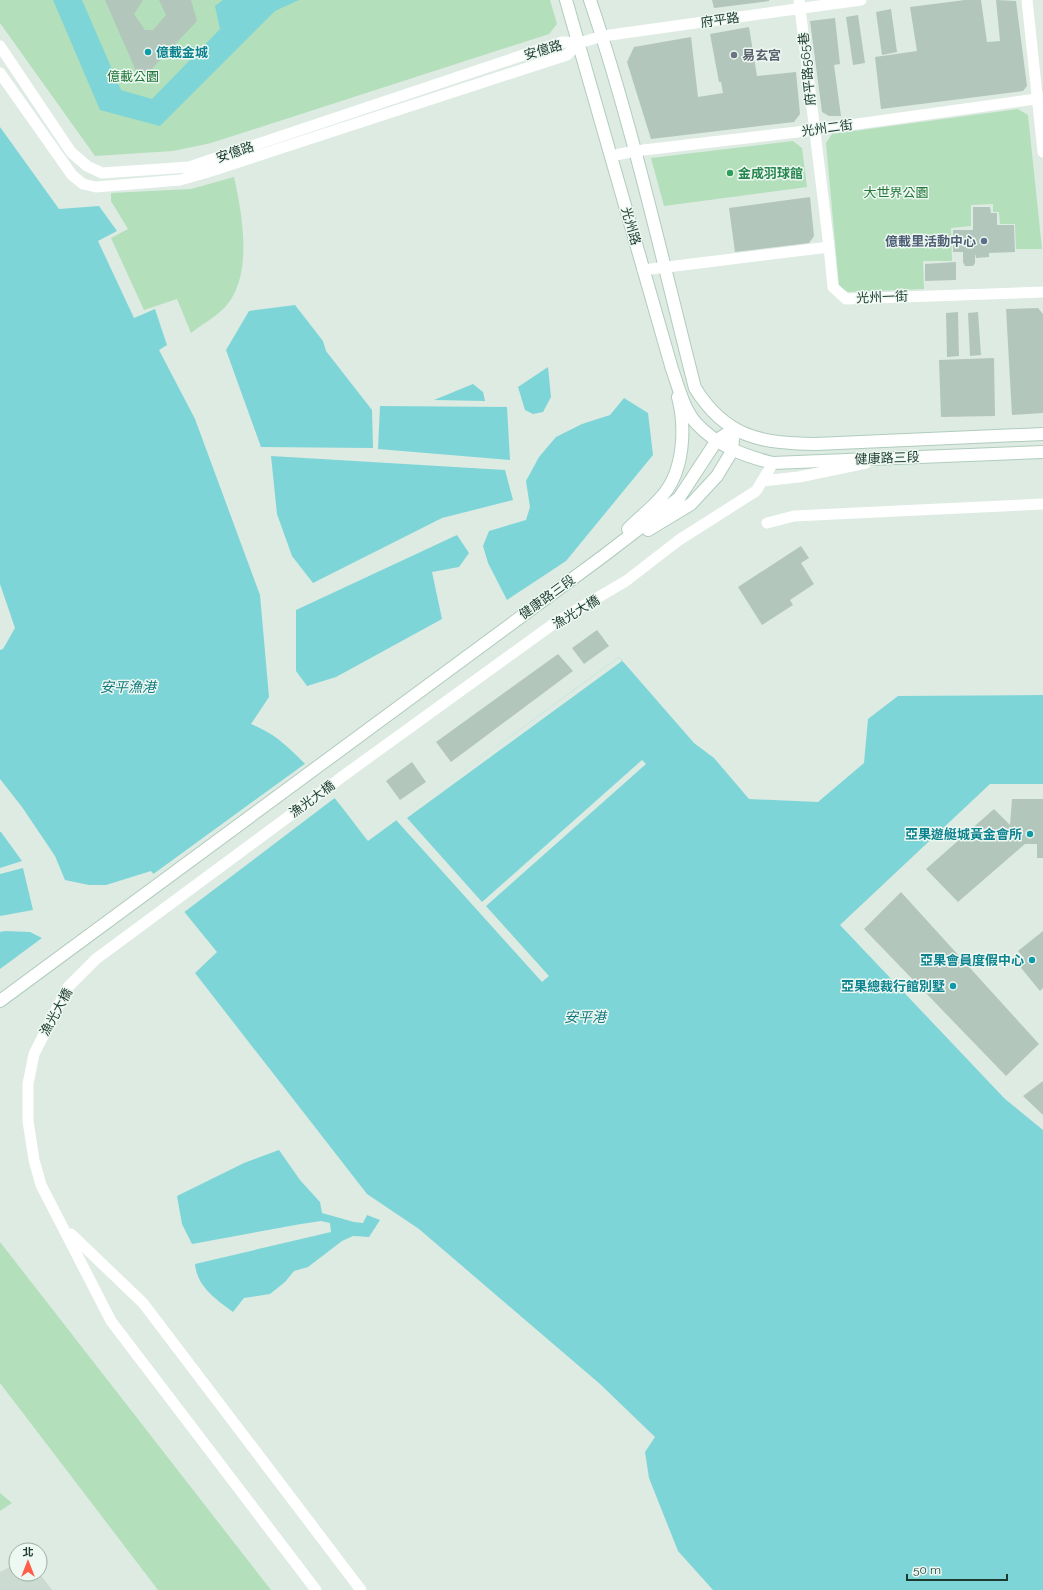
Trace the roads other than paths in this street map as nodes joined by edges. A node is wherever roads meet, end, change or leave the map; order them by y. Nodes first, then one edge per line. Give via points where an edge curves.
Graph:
1 (566, 0) edge
2 (590, 0) edge
3 (861, 0) edge
4 (1027, 0) edge
5 (800, 4) edge
6 (603, 36) junction
7 (579, 44) junction
8 (0, 46) edge
9 (0, 73) edge
10 (1040, 98) edge
11 (814, 130) junction
12 (635, 151) junction
13 (1043, 152) edge
14 (611, 156) junction
15 (829, 248) junction
16 (664, 266) junction
17 (643, 270) junction
18 (1043, 292) edge
19 (672, 369) junction
20 (734, 429) junction
21 (1043, 434) edge
22 (717, 440) junction
23 (732, 451) junction
24 (1043, 452) edge
25 (891, 458) junction
26 (773, 463) junction
27 (762, 481) junction
28 (1043, 504) edge
29 (767, 523) dead end
30 (602, 557) junction
31 (492, 638) joint
32 (0, 1001) edge
33 (65, 1228) junction
34 (316, 1590) edge
35 (361, 1590) edge

1 - 7 street, 光州路
2 - 6 street, 光州路
3 - 5 street, 府平路
4 - 10 street
5 - 6 street, 府平路
5 - 11 street, 府平路565巷
6 - 7 street, 府平路
6 - 12 street, 光州路
7 - 8 street, 安億路 via 562,42 189,167 102,173 87,166 71,152
7 - 9 street, 安億路 via 567,54 205,173 180,180 96,187 83,184 72,175
7 - 14 street, 光州路
10 - 11 street, 光州二街
10 - 13 street
11 - 12 street, 光州二街
11 - 15 street, 府平路565巷
12 - 14 street, 光州二街
12 - 16 street, 光州路
14 - 17 street, 光州路
15 - 16 street
15 - 18 street, 光州一街 via 833,287 846,299
16 - 17 street
16 - 20 street, 光州路 via 695,388 707,407
17 - 19 street, 光州路
19 - 22 street, 光州路 via 696,423
19 - 30 street via 680,404 682,439 677,469 664,494
20 - 21 street, 健康路三段 via 779,444
20 - 22 street, 健康路三段
20 - 23 street, 健康路三段
22 - 23 street, 健康路三段
22 - 30 street, 健康路三段 via 679,498
23 - 26 street, 健康路三段
23 - 30 street, 健康路三段 via 717,476 691,504
24 - 25 street, 健康路三段
25 - 26 street, 健康路三段
25 - 27 street via 799,477
26 - 27 street, 漁光大橋
27 - 33 street, 漁光大橋 via 756,491 679,540 626,581 556,622 356,767 96,959 68,987 34,1054 30,1068 28,1104 34,1160 41,1185
28 - 29 street via 794,516
30 - 31 street, 健康路三段
31 - 32 street, 漁光大橋
33 - 34 street via 111,1321
33 - 35 street via 143,1303

